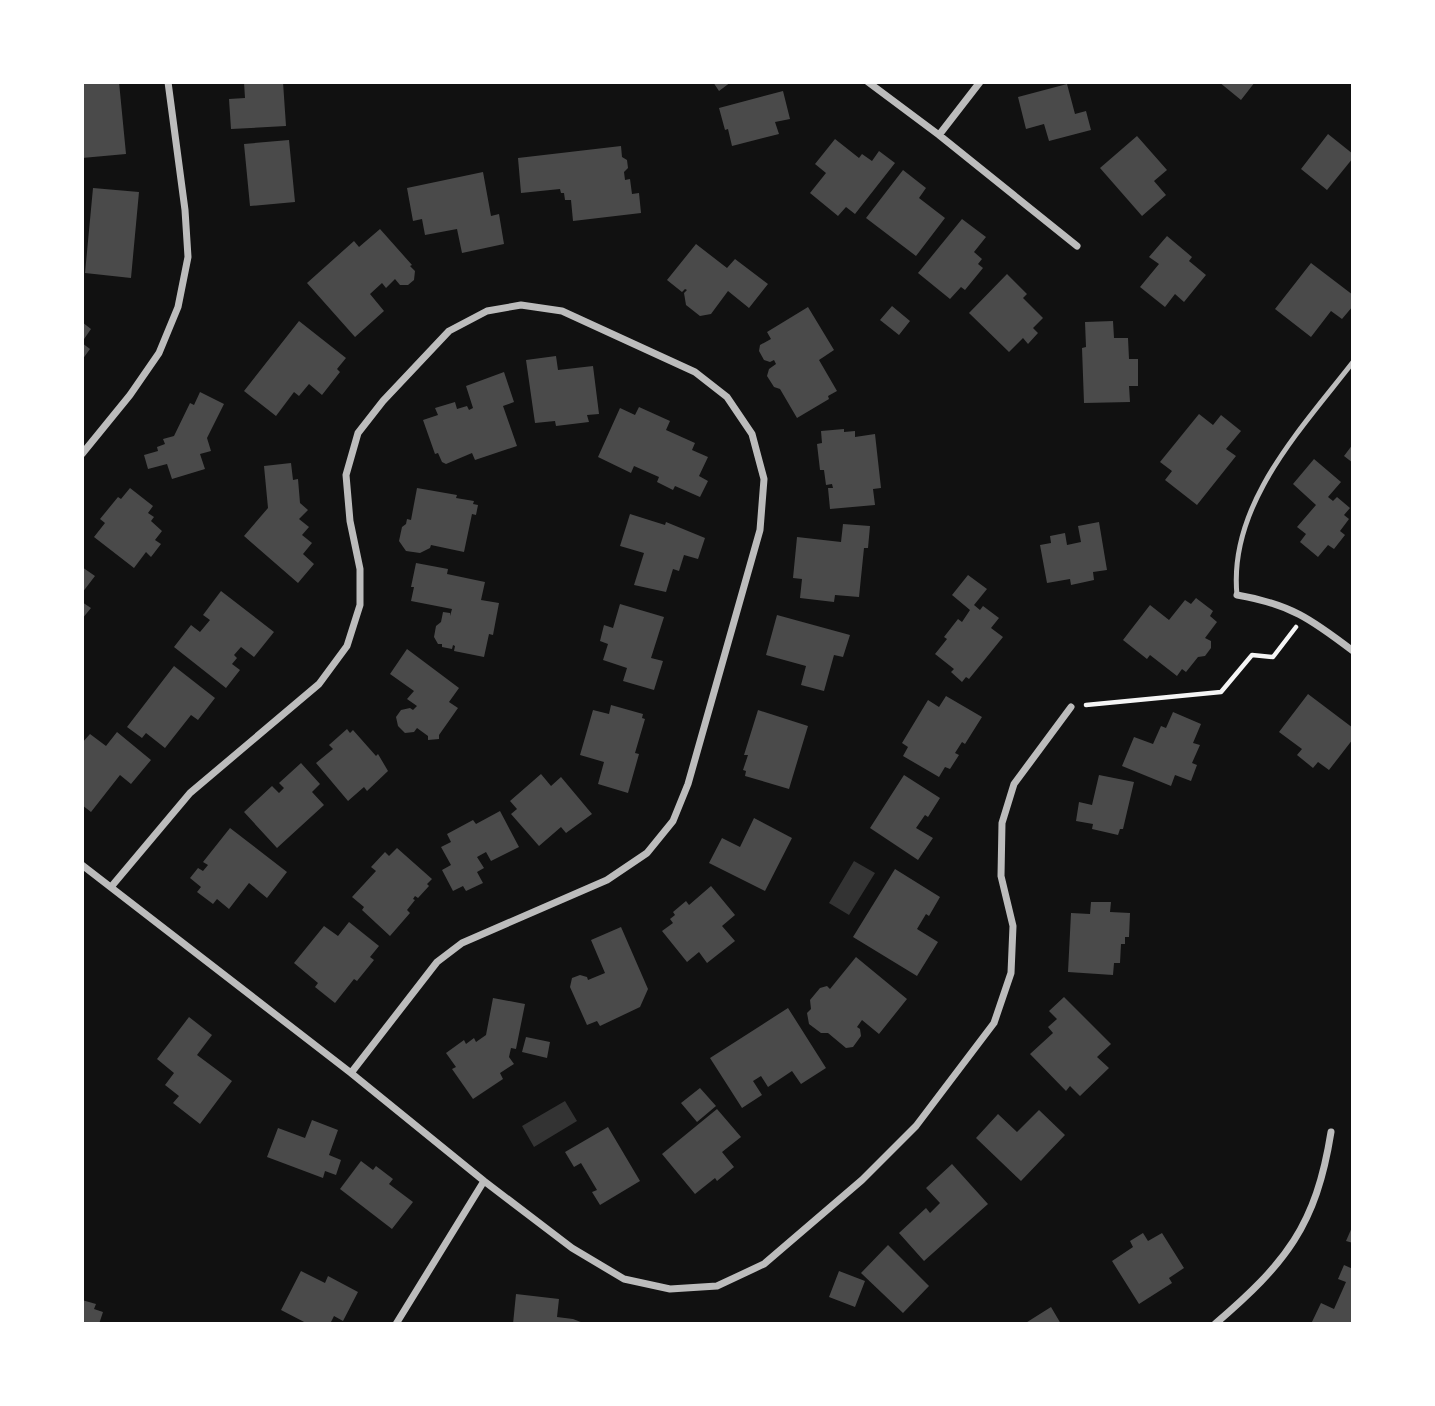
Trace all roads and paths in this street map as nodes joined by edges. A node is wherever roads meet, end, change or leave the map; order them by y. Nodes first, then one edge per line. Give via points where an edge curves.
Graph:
1 (168, 82) edge
2 (868, 82) edge
3 (981, 82) edge
4 (939, 135) junction
5 (1077, 246) dead end
6 (1353, 362) edge
7 (82, 454) edge
8 (1237, 595) joint
9 (1305, 616) junction
10 (1353, 651) edge
11 (1071, 707) joint
12 (82, 865) edge
13 (111, 887) junction
14 (351, 1073) junction
15 (1331, 1132) dead end
16 (484, 1181) junction
17 (396, 1324) edge
18 (1215, 1324) edge

1 - 7 street via 188,257 178,307 159,353
2 - 4 street
3 - 4 street
4 - 5 street
6 - 8 lane via 1265,483 1237,555
8 - 9 street
9 - 10 street
9 - 11 path via 1273,657 1252,656 1221,692
11 - 16 street via 1014,784 1002,822 1001,876 1013,926 1011,973 994,1023 916,1126 862,1180 764,1264 717,1286 670,1289 624,1279 572,1248
12 - 13 street
13 - 14 street
13 - 14 street via 190,793 318,684 346,646 360,605 360,569 349,521 346,475 358,433 449,331 487,311 521,305 562,312 695,372 727,397 752,434 764,479 760,530 688,785 673,821 647,853 607,880 462,943 437,962
14 - 16 street
15 - 18 street via 1325,1167 1301,1231 1257,1287
16 - 17 street

